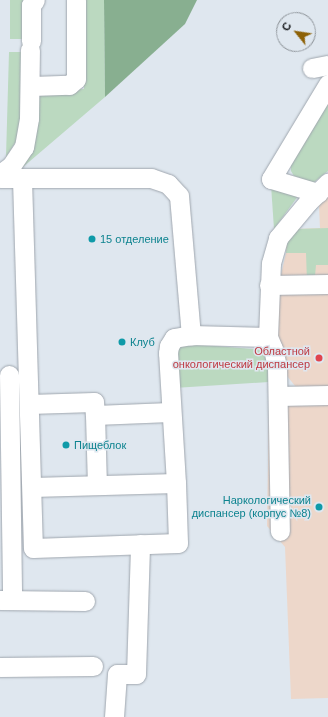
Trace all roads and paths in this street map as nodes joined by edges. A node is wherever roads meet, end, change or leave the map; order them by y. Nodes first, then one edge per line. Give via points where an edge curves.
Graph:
1 (35, 0) edge
2 (76, 0) edge
3 (328, 84) edge
4 (31, 86) junction
5 (0, 174) edge
6 (0, 178) edge
7 (22, 179) junction
8 (323, 188) edge
9 (328, 284) edge
10 (270, 285) junction
11 (191, 335) junction
12 (268, 337) junction
13 (9, 375) dead end
14 (328, 395) edge
15 (278, 396) junction
16 (29, 404) junction
17 (170, 412) junction
18 (95, 415) junction
19 (176, 482) junction
20 (97, 485) junction
21 (32, 487) junction
22 (280, 531) dead end
23 (140, 544) junction
24 (6, 600) edge
25 (85, 601) dead end
26 (93, 666) dead end
27 (0, 667) edge
28 (114, 717) edge

1 - 4 lane via 31,5
2 - 4 lane via 76,79 69,84
3 - 8 lane via 271,179
4 - 5 lane via 24,147 11,166
6 - 7 lane
7 - 11 lane via 151,178 164,181 173,188 179,196
7 - 16 lane
8 - 10 lane via 278,238 271,263
9 - 10 lane
10 - 12 lane
11 - 12 lane
11 - 17 lane via 174,338 169,346
12 - 15 lane via 274,349 277,366
13 - 24 lane
14 - 15 lane
15 - 22 lane
16 - 18 lane via 94,402
16 - 21 lane
17 - 18 lane
17 - 19 lane
18 - 20 lane
19 - 20 lane
19 - 23 lane via 178,543
20 - 21 lane
21 - 23 lane via 34,548
23 - 28 lane via 136,674 117,674
24 - 25 lane
26 - 27 lane

